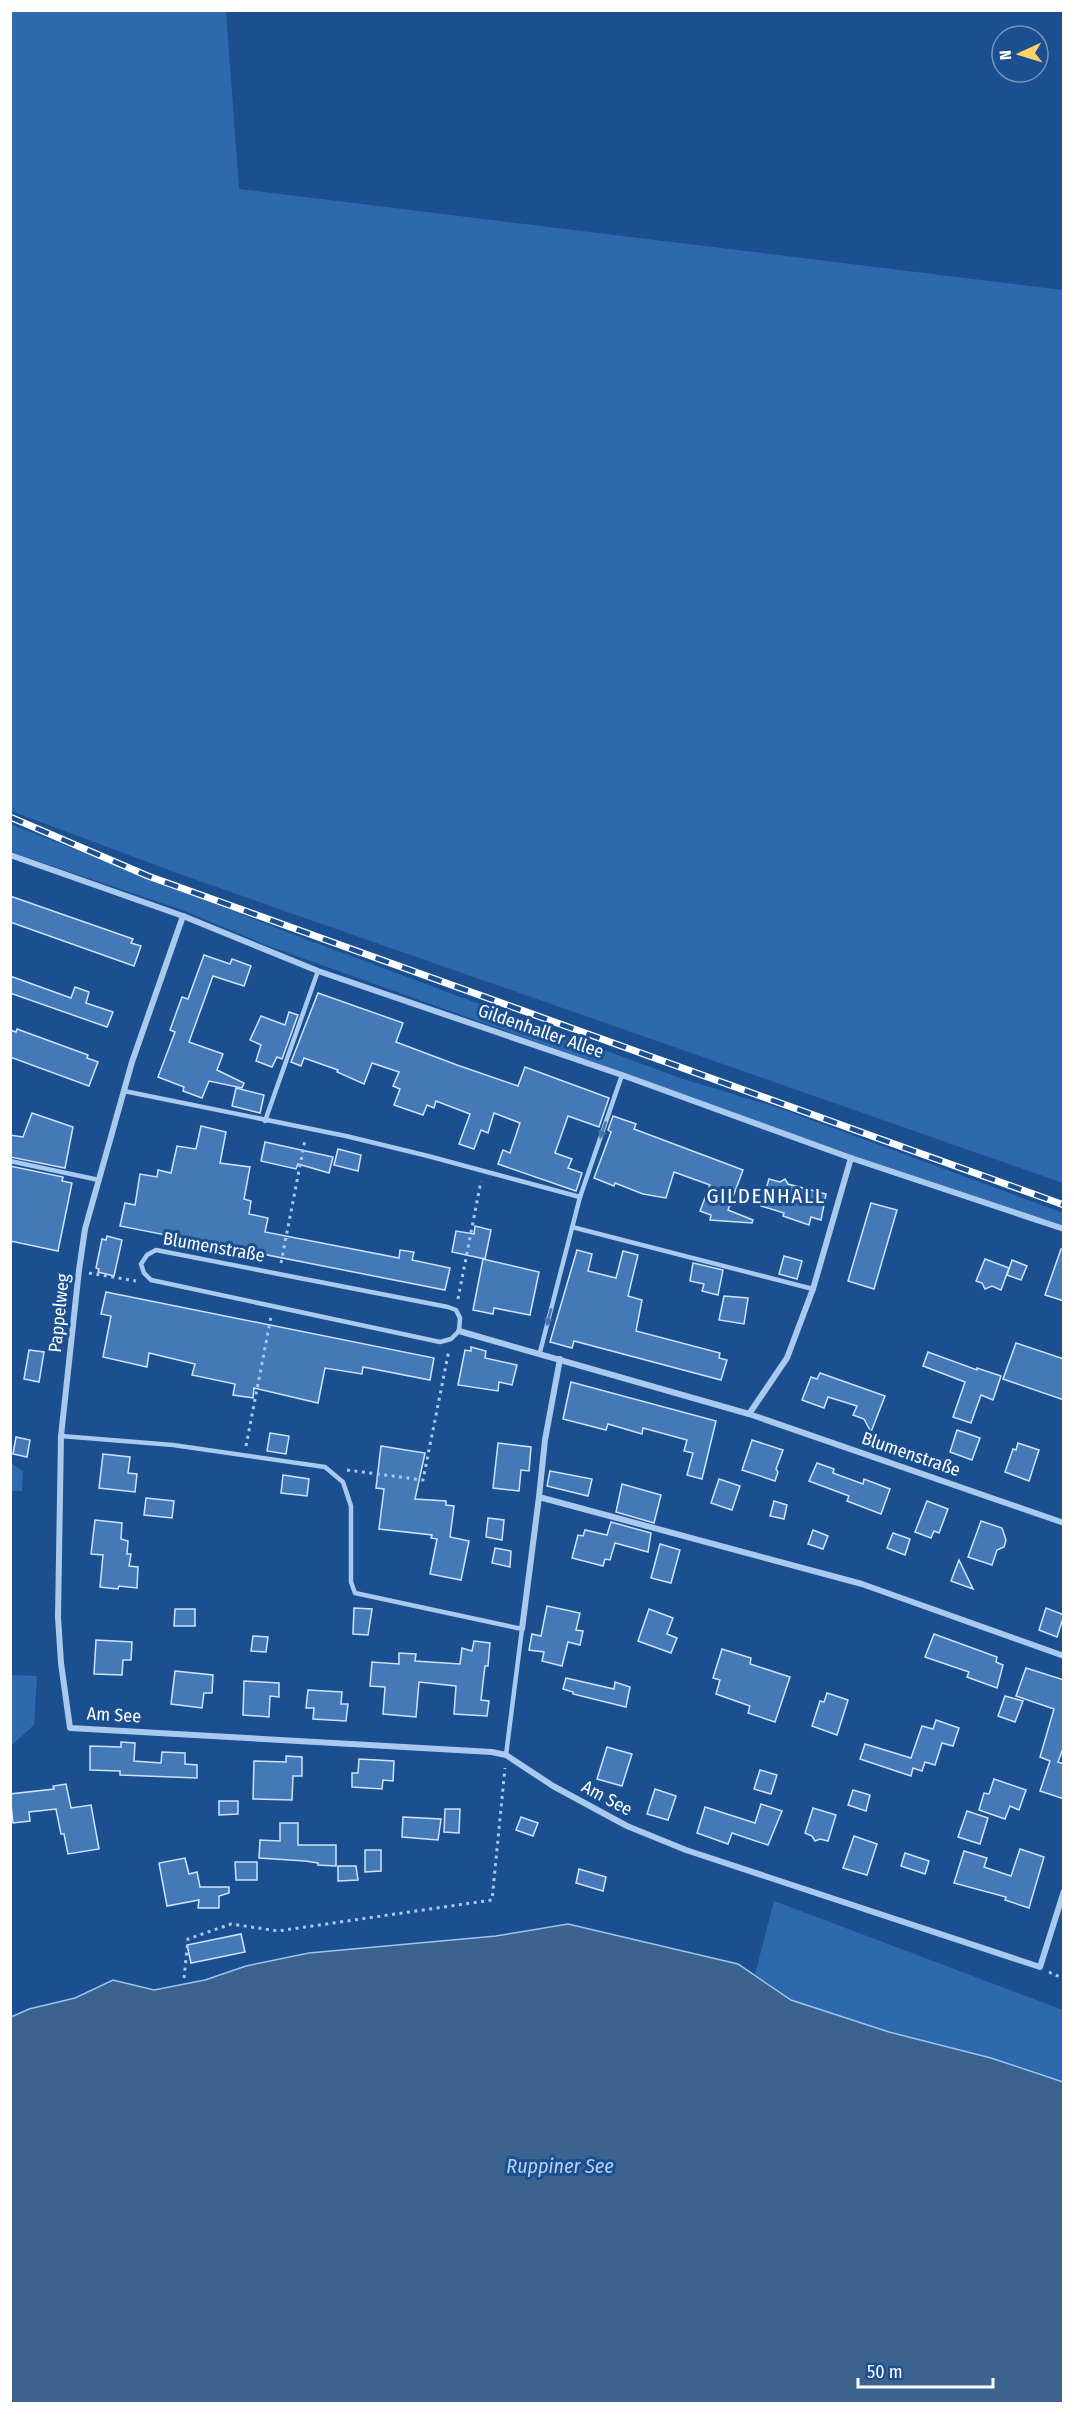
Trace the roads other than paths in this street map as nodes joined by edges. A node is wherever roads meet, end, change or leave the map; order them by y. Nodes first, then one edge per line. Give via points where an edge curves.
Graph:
1 (10, 855) edge
2 (183, 916) junction
3 (318, 971) junction
4 (622, 1075) junction
5 (124, 1090) junction
6 (265, 1121) junction
7 (851, 1158) junction
8 (10, 1161) edge
9 (99, 1180) junction
10 (580, 1197) junction
11 (572, 1227) junction
12 (1064, 1229) edge
13 (813, 1289) junction
14 (459, 1331) junction
15 (540, 1352) junction
16 (560, 1359) junction
17 (749, 1414) junction
18 (61, 1436) junction
19 (540, 1497) junction
20 (1064, 1523) edge
21 (522, 1629) junction
22 (1064, 1656) edge
23 (70, 1728) joint
24 (506, 1755) junction
25 (1064, 1891) edge

1 - 2 street, Gildenhaller Allee
2 - 3 street, Gildenhaller Allee
2 - 5 street, Pappelweg
3 - 4 street, Gildenhaller Allee
3 - 6 lane
4 - 7 street, Gildenhaller Allee
4 -> 10 lane
5 - 6 lane
5 - 9 street, Pappelweg
6 - 10 lane via 428,1156
7 - 12 street, Gildenhaller Allee
7 - 13 street
8 - 9 lane
9 - 18 street, Pappelweg via 85,1229
10 - 11 lane
11 - 13 lane
11 -> 15 lane
13 - 17 street via 787,1358
14 - 14 lane, Blumenstraße via 460,1318 448,1306 156,1250 141,1264 151,1280 440,1342
14 - 15 street, Blumenstraße
15 - 16 street, Blumenstraße
16 - 17 street, Blumenstraße
16 - 19 street via 545,1440
17 - 20 street, Blumenstraße
18 - 21 lane via 173,1445 325,1467 343,1482 351,1506 351,1582 355,1593
18 - 23 street, Pappelweg via 58,1617
19 - 21 street
19 - 22 street via 862,1584
21 - 24 lane
23 - 24 street, Am See
24 - 25 street, Am See via 552,1786 627,1826 686,1850 1040,1967

